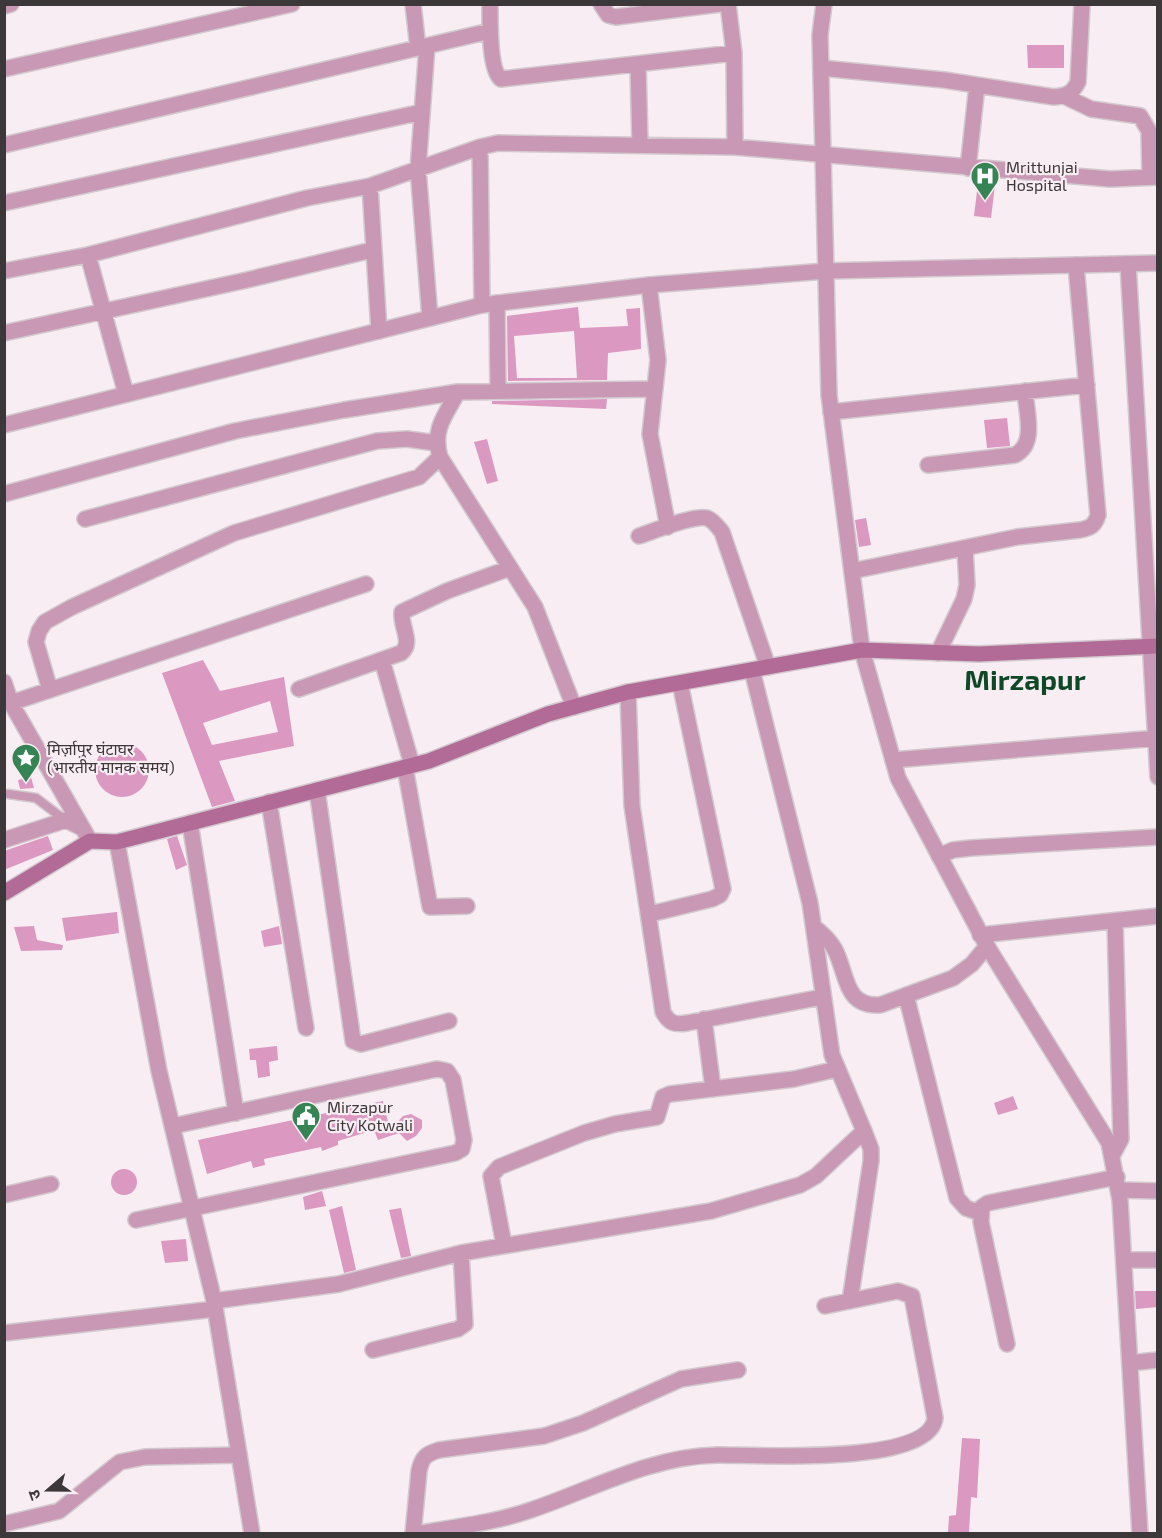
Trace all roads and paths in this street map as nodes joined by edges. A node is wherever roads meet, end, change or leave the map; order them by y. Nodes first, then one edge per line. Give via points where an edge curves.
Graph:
1 (11, 4) edge
2 (292, 4) edge
3 (413, 4) edge
4 (490, 4) edge
5 (601, 4) edge
6 (720, 4) edge
7 (728, 4) edge
8 (824, 4) edge
9 (1082, 4) edge
10 (4, 6) edge
11 (490, 31) junction
12 (422, 47) junction
13 (734, 53) junction
14 (638, 64) junction
15 (821, 68) junction
16 (4, 69) edge
17 (977, 85) junction
18 (1064, 96) junction
19 (422, 112) junction
20 (4, 145) edge
21 (640, 145) junction
22 (480, 147) junction
23 (735, 147) junction
24 (823, 156) junction
25 (968, 168) junction
26 (418, 169) junction
27 (1154, 177) edge
28 (370, 186) junction
29 (4, 203) edge
30 (372, 250) junction
31 (88, 255) junction
32 (1158, 263) edge
33 (1128, 264) junction
34 (1076, 265) junction
35 (4, 271) edge
36 (826, 271) junction
37 (650, 285) junction
38 (489, 304) junction
39 (103, 312) junction
40 (430, 318) junction
41 (379, 331) junction
42 (4, 333) edge
43 (1087, 385) junction
44 (654, 389) junction
45 (498, 390) junction
46 (1025, 391) junction
47 (458, 392) junction
48 (126, 394) junction
49 (831, 412) junction
50 (4, 425) edge
51 (438, 450) junction
52 (928, 465) dead end
53 (4, 494) edge
54 (85, 519) dead end
55 (668, 527) junction
56 (639, 536) dead end
57 (965, 548) junction
58 (510, 568) junction
59 (852, 571) junction
60 (366, 584) dead end
61 (1154, 646) edge
62 (862, 650) junction
63 (938, 653) junction
64 (382, 660) junction
65 (768, 667) junction
66 (752, 670) junction
67 (4, 682) edge
68 (680, 683) junction
69 (299, 689) dead end
70 (50, 690) junction
71 (628, 692) junction
72 (11, 703) junction
73 (574, 707) junction
74 (1156, 738) edge
75 (893, 760) junction
76 (409, 766) junction
77 (1158, 777) edge
78 (317, 790) junction
79 (8, 794) dead end
80 (269, 802) junction
81 (66, 820) junction
82 (190, 823) junction
83 (82, 828) junction
84 (1158, 837) edge
85 (4, 840) edge
86 (90, 842) junction
87 (117, 842) junction
88 (939, 856) junction
89 (4, 893) edge
90 (467, 906) dead end
91 (650, 914) junction
92 (1158, 916) edge
93 (1115, 921) junction
94 (814, 927) junction
95 (983, 940) junction
96 (906, 995) junction
97 (822, 997) junction
98 (705, 1019) junction
99 (449, 1020) dead end
100 (306, 1028) dead end
101 (837, 1069) junction
102 (713, 1089) junction
103 (236, 1113) junction
104 (173, 1126) junction
105 (864, 1131) junction
106 (1112, 1156) junction
107 (51, 1184) dead end
108 (1118, 1184) junction
109 (1158, 1191) edge
110 (4, 1195) edge
111 (192, 1209) junction
112 (980, 1213) junction
113 (136, 1220) dead end
114 (504, 1245) junction
115 (461, 1253) junction
116 (1124, 1260) junction
117 (1158, 1260) edge
118 (850, 1301) junction
119 (215, 1305) junction
120 (825, 1306) dead end
121 (4, 1334) edge
122 (1008, 1344) dead end
123 (373, 1350) dead end
124 (1158, 1359) edge
125 (1130, 1363) junction
126 (738, 1370) dead end
127 (239, 1455) junction
128 (4, 1524) edge
129 (252, 1533) edge
130 (414, 1533) edge
131 (1140, 1533) edge

1 - 10 street
2 - 16 street
3 - 12 street
4 - 11 street
5 - 6 street via 608,15 616,16
7 - 13 street
8 - 15 street
9 - 18 street via 1078,82 1073,92
11 - 12 street
11 - 14 street via 496,71 501,79
12 - 19 street
12 - 20 street
13 - 14 street
13 - 23 street
14 - 21 street
15 - 17 street
15 - 24 street
17 - 18 street
17 - 25 street
18 - 27 street via 1091,109 1140,116 1149,131
19 - 26 street
19 - 29 street
21 - 22 street via 521,143
21 - 23 street
22 - 26 street
22 - 38 street
23 - 24 street
24 - 25 street
24 - 36 street
25 - 27 street via 1110,179
26 - 28 street
26 - 40 street
28 - 30 street
28 - 31 street via 307,198
30 - 39 street
30 - 41 street
31 - 35 street
31 - 39 street
32 - 33 street
33 - 34 street
33 - 61 street
34 - 36 street
34 - 43 street
36 - 37 street
36 - 49 street
37 - 38 street
37 - 44 street via 658,360
38 - 40 street
38 - 45 street
39 - 42 street
39 - 48 street
40 - 41 street
41 - 48 street
43 - 46 street
43 - 57 street via 1098,515 1095,523 1080,530
44 - 45 street
44 - 55 street via 650,434
45 - 47 street
46 - 49 street
46 - 52 street via 1029,442 1024,450 1015,455
47 - 51 street via 437,430
47 - 53 street via 236,431
48 - 50 street
49 - 59 street
51 - 54 street via 407,439 377,441
51 - 58 street
51 - 70 street via 419,477 234,533 45,622 36,642
55 - 56 street
55 - 65 street via 707,518 722,532
57 - 59 street
57 - 63 street via 964,599
58 - 64 street via 405,610 401,615 405,650
58 - 73 street via 535,607
59 - 62 street
60 - 70 street
61 - 63 main road
61 - 74 street
62 - 63 main road
62 - 65 main road
62 - 75 street
64 - 69 street
64 - 76 street
65 - 66 main road
66 - 68 main road
66 - 94 street
67 - 72 street
68 - 71 main road
68 - 91 street via 723,889 712,899
70 - 72 street
71 - 73 main road
71 - 91 street via 632,806
72 - 83 street
73 - 76 main road
74 - 75 street
74 - 77 street
75 - 88 street via 898,778
76 - 78 main road
76 - 90 street via 430,907
78 - 80 main road
78 - 99 street via 353,1041 361,1044
79 - 81 lane via 36,798
80 - 82 main road
80 - 100 street
81 - 83 street
81 - 85 street
82 - 87 main road
82 - 103 street
83 - 86 street
84 - 88 street via 971,848
86 - 87 main road
86 - 89 main road
87 - 104 street via 159,1071
88 - 95 street
91 - 98 street via 663,1012 668,1021 676,1024
92 - 93 street
93 - 95 street
93 - 106 street via 1120,1139
94 - 96 street via 833,947 852,996 859,1002 880,1005
94 - 97 street
95 - 96 street via 963,973
95 - 106 street via 1109,1143
96 - 112 street via 957,1198 966,1208
97 - 98 street
97 - 101 street
98 - 102 street
101 - 102 street via 794,1079
101 - 105 street
102 - 114 street via 670,1094 663,1097 657,1117 651,1120 584,1133 493,1171
103 - 104 street
103 - 111 street via 447,1071 453,1080 464,1140 462,1149 455,1153
104 - 111 street
105 - 114 street via 816,1176 800,1185 711,1211
105 - 118 street via 871,1161
106 - 108 street
107 - 110 street
108 - 109 street
108 - 112 street via 988,1203
108 - 116 street
111 - 113 street
111 - 119 street
112 - 122 street
114 - 115 street
115 - 119 street via 339,1284
115 - 123 street via 465,1324
116 - 117 street
116 - 125 street
118 - 120 street
118 - 130 street via 898,1290 912,1296 935,1418 934,1427 916,1441 837,1455 692,1457 633,1470 510,1517
119 - 121 street
119 - 127 street
124 - 125 street
125 - 131 street
126 - 130 street via 681,1379 544,1436 427,1454 419,1471
127 - 128 street via 145,1457 120,1462 59,1511
127 - 129 street

